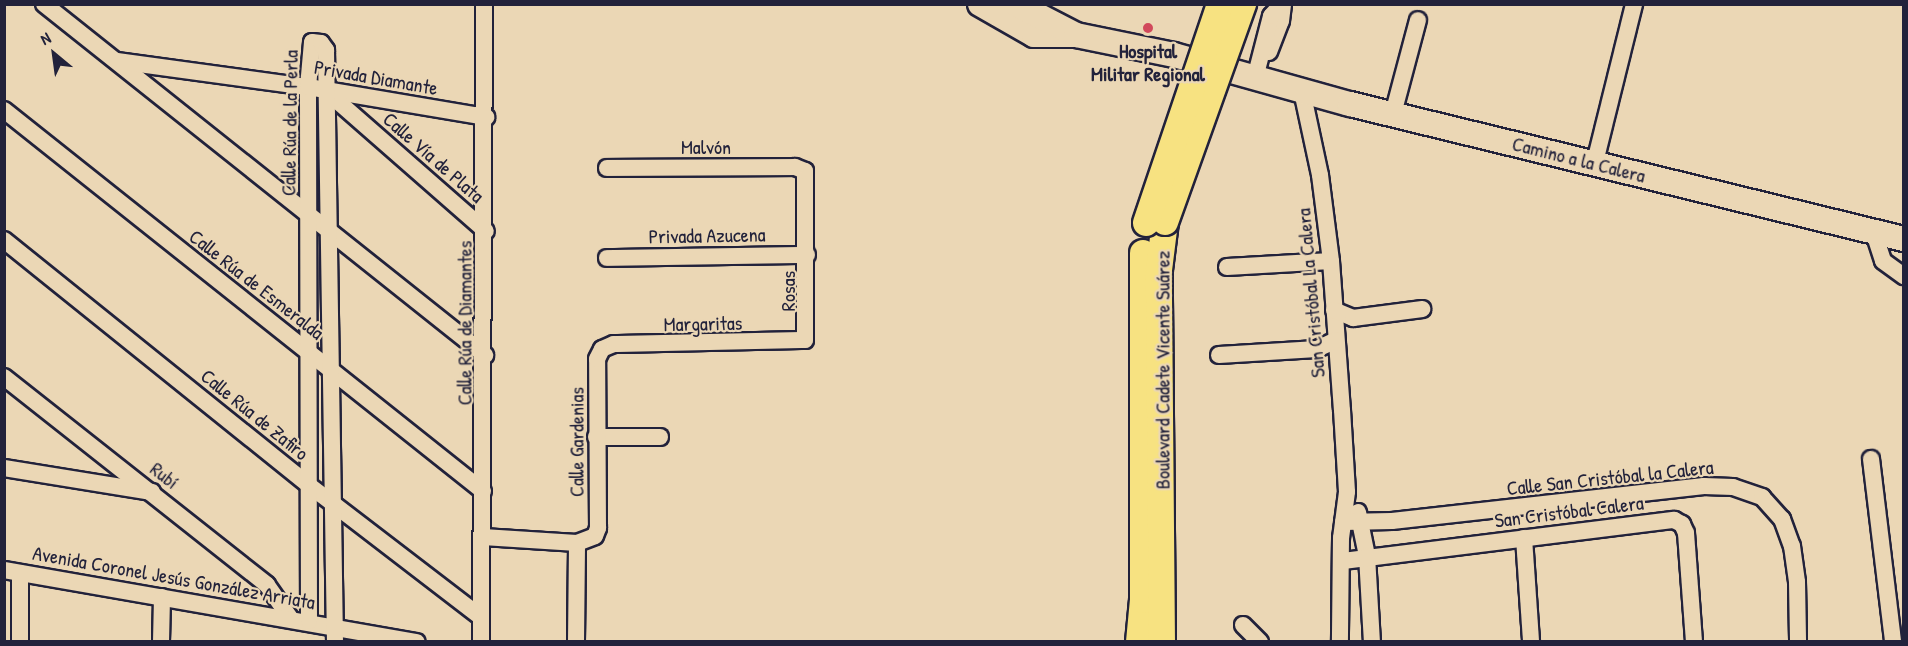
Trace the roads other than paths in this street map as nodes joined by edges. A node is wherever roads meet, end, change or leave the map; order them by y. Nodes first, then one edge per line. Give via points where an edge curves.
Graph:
1 (44, 4) edge
2 (484, 4) edge
3 (980, 4) edge
4 (1016, 4) edge
5 (1220, 4) edge
6 (1243, 4) edge
7 (1282, 4) edge
8 (1634, 4) edge
9 (1418, 20) dead end
10 (1076, 35) junction
11 (116, 61) junction
12 (1258, 70) junction
13 (308, 87) junction
14 (327, 91) junction
15 (1302, 91) junction
16 (4, 110) edge
17 (1393, 114) junction
18 (486, 117) junction
19 (1595, 162) junction
20 (607, 168) dead end
21 (805, 171) joint
22 (309, 217) junction
23 (1156, 223) junction
24 (486, 231) junction
25 (328, 233) junction
26 (1874, 233) junction
27 (1904, 239) edge
28 (4, 240) edge
29 (807, 255) junction
30 (608, 258) dead end
31 (1331, 261) junction
32 (1227, 267) dead end
33 (1904, 276) edge
34 (1422, 309) dead end
35 (1334, 310) junction
36 (806, 340) joint
37 (1336, 340) junction
38 (602, 349) joint
39 (309, 353) junction
40 (485, 355) junction
41 (1219, 356) dead end
42 (330, 367) junction
43 (4, 377) edge
44 (596, 437) junction
45 (660, 437) dead end
46 (1871, 459) dead end
47 (4, 468) edge
48 (310, 486) junction
49 (483, 491) junction
50 (153, 492) junction
51 (1347, 492) junction
52 (333, 504) junction
53 (1343, 522) junction
54 (1363, 522) junction
55 (483, 537) junction
56 (1524, 538) junction
57 (577, 543) junction
58 (1367, 556) junction
59 (1343, 561) junction
60 (12, 571) edge
61 (162, 597) junction
62 (289, 617) junction
63 (482, 618) junction
64 (309, 621) junction
65 (1243, 625) dead end
66 (336, 634) edge
67 (1136, 636) edge
68 (1896, 637) edge
69 (20, 642) edge
70 (161, 642) edge
71 (417, 642) edge
72 (481, 642) edge
73 (576, 642) edge
74 (1162, 642) edge
75 (1260, 642) edge
76 (1340, 642) edge
77 (1372, 642) edge
78 (1531, 642) edge
79 (1694, 642) edge
80 (1798, 642) edge

1 - 11 street
2 - 18 street, Calle Rúa de Diamantes
3 - 10 street via 1034,35
4 - 10 street
5 - 23 main road, Boulevard Cadete Vicente Suárez, bridge
6 - 23 main road, Boulevard Cadete Vicente Suárez, bridge
7 - 12 street via 1270,50
8 - 19 street
9 - 17 street
10 - 12 street, Camino a la Calera
11 - 13 street, Privada Diamante
11 - 22 street
12 - 15 street, Camino a la Calera
13 - 14 street, Privada Diamante
13 - 14 street, Calle Rúa de la Perla via 309,42 318,42 326,50
13 - 22 street, Calle Rúa de la Perla
14 - 18 street, Privada Diamante
14 - 24 street, Calle Vía de Plata
14 - 25 street, Calle Rúa de la Perla
15 - 17 street, Camino a la Calera
15 - 31 street, San Cristóbal La Calera via 1320,175
16 - 39 street, Calle Rúa de Esmeralda
17 - 19 street, Camino a la Calera
18 - 24 street, Calle Rúa de Diamantes
19 - 26 street, Camino a la Calera
20 - 21 street, Malvón via 795,167
21 - 29 street, Rosas
22 - 25 street
22 - 39 street, Calle Rúa de la Perla
23 - 67 main road, Boulevard Cadete Vicente Suárez via 1141,282
23 - 74 main road, Boulevard Cadete Vicente Suárez
24 - 40 street, Calle Rúa de Diamantes
25 - 40 street
25 - 42 street, Calle Rúa de la Perla
26 - 27 street, Camino a la Calera
26 - 33 street via 1883,261
28 - 48 street, Calle Rúa de Zafiro
29 - 30 street, Privada Azucena
29 - 36 street, Rosas
31 - 32 street
31 - 35 street, San Cristóbal La Calera
34 - 35 street via 1353,318
35 - 37 street, San Cristóbal La Calera
36 - 38 street, Margaritas via 614,344
37 - 41 street via 1317,349
37 - 51 street, San Cristóbal La Calera
38 - 44 street, Calle Gardenias via 597,360
39 - 42 street, Calle Rúa de Esmeralda
39 - 48 street, Calle Rúa de la Perla
40 - 49 street, Calle Rúa de Diamantes
42 - 49 street, Calle Rúa de Esmeralda
42 - 52 street, Calle Rúa de la Perla
43 - 50 street, Rubí
44 - 45 street
44 - 57 street, Calle Gardenias via 598,528 595,536
46 - 68 street
47 - 50 street
48 - 52 street, Calle Rúa de Zafiro
48 - 64 street, Calle Rúa de la Perla
49 - 55 street, Calle Rúa de Diamantes
50 - 62 street, Rubí via 267,585
51 - 53 street, San Cristóbal La Calera
51 - 54 street, San Cristóbal La Calera
52 - 63 street, Calle Rúa de Zafiro
52 - 66 street, Calle Rúa de la Perla
53 - 54 street, Calle San Cristóbal la Calera
53 - 59 street, San Cristóbal La Calera
54 - 58 street
54 - 80 street, Calle San Cristóbal la Calera via 1704,486 1733,487 1762,497 1782,519 1796,573
55 - 57 street
55 - 63 street, Calle Rúa de Diamantes
56 - 58 street, San Cristóbal Calera
56 - 78 street
56 - 79 street, San Cristóbal Calera via 1674,520 1682,524 1686,533
57 - 73 street
58 - 59 street, San Cristóbal Calera
58 - 77 street
59 - 76 street, San Cristóbal La Calera
60 - 61 street, Avenida Coronel Jesús González Arriata
60 - 69 street
61 - 62 street, Avenida Coronel Jesús González Arriata
61 - 70 street
62 - 64 street, Avenida Coronel Jesús González Arriata
63 - 72 street, Calle Rúa de Diamantes
64 - 66 street, Avenida Coronel Jesús González Arriata
65 - 75 street
66 - 71 street, Avenida Coronel Jesús González Arriata

